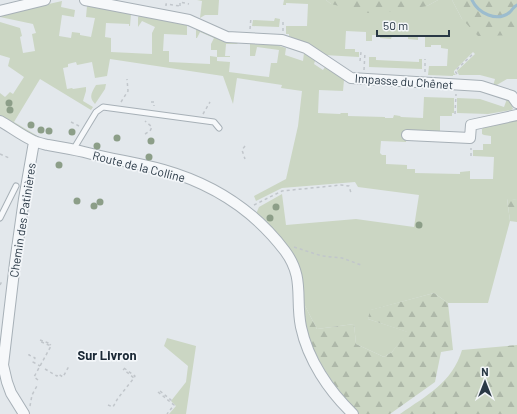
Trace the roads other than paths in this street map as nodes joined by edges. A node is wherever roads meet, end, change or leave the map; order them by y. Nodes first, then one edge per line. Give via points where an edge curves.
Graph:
1 (45, 0) edge
2 (85, 0) edge
3 (0, 11) edge
4 (517, 103) edge
5 (517, 115) edge
6 (0, 121) edge
7 (219, 128) dead end
8 (407, 135) dead end
9 (34, 142) junction
10 (73, 150) junction
11 (16, 186) dead end
12 (0, 218) edge
13 (24, 414) edge
14 (353, 414) edge

1 - 3 street
2 - 4 street, Impasse du Chênet via 189,20 228,37 282,40 306,48 351,78 481,86 512,96
5 - 8 street via 471,125 470,138
6 - 9 street, Route de la Colline
7 - 10 lane, Route de la Colline via 214,122 106,107 96,112
9 - 10 street, Route de la Colline
9 - 13 street, Chemin des Patinières via 20,222 3,357 7,382
10 - 14 street, Route de la Colline via 184,177 226,196 245,209 293,263 298,281 301,327 312,356 323,378
11 - 12 lane

